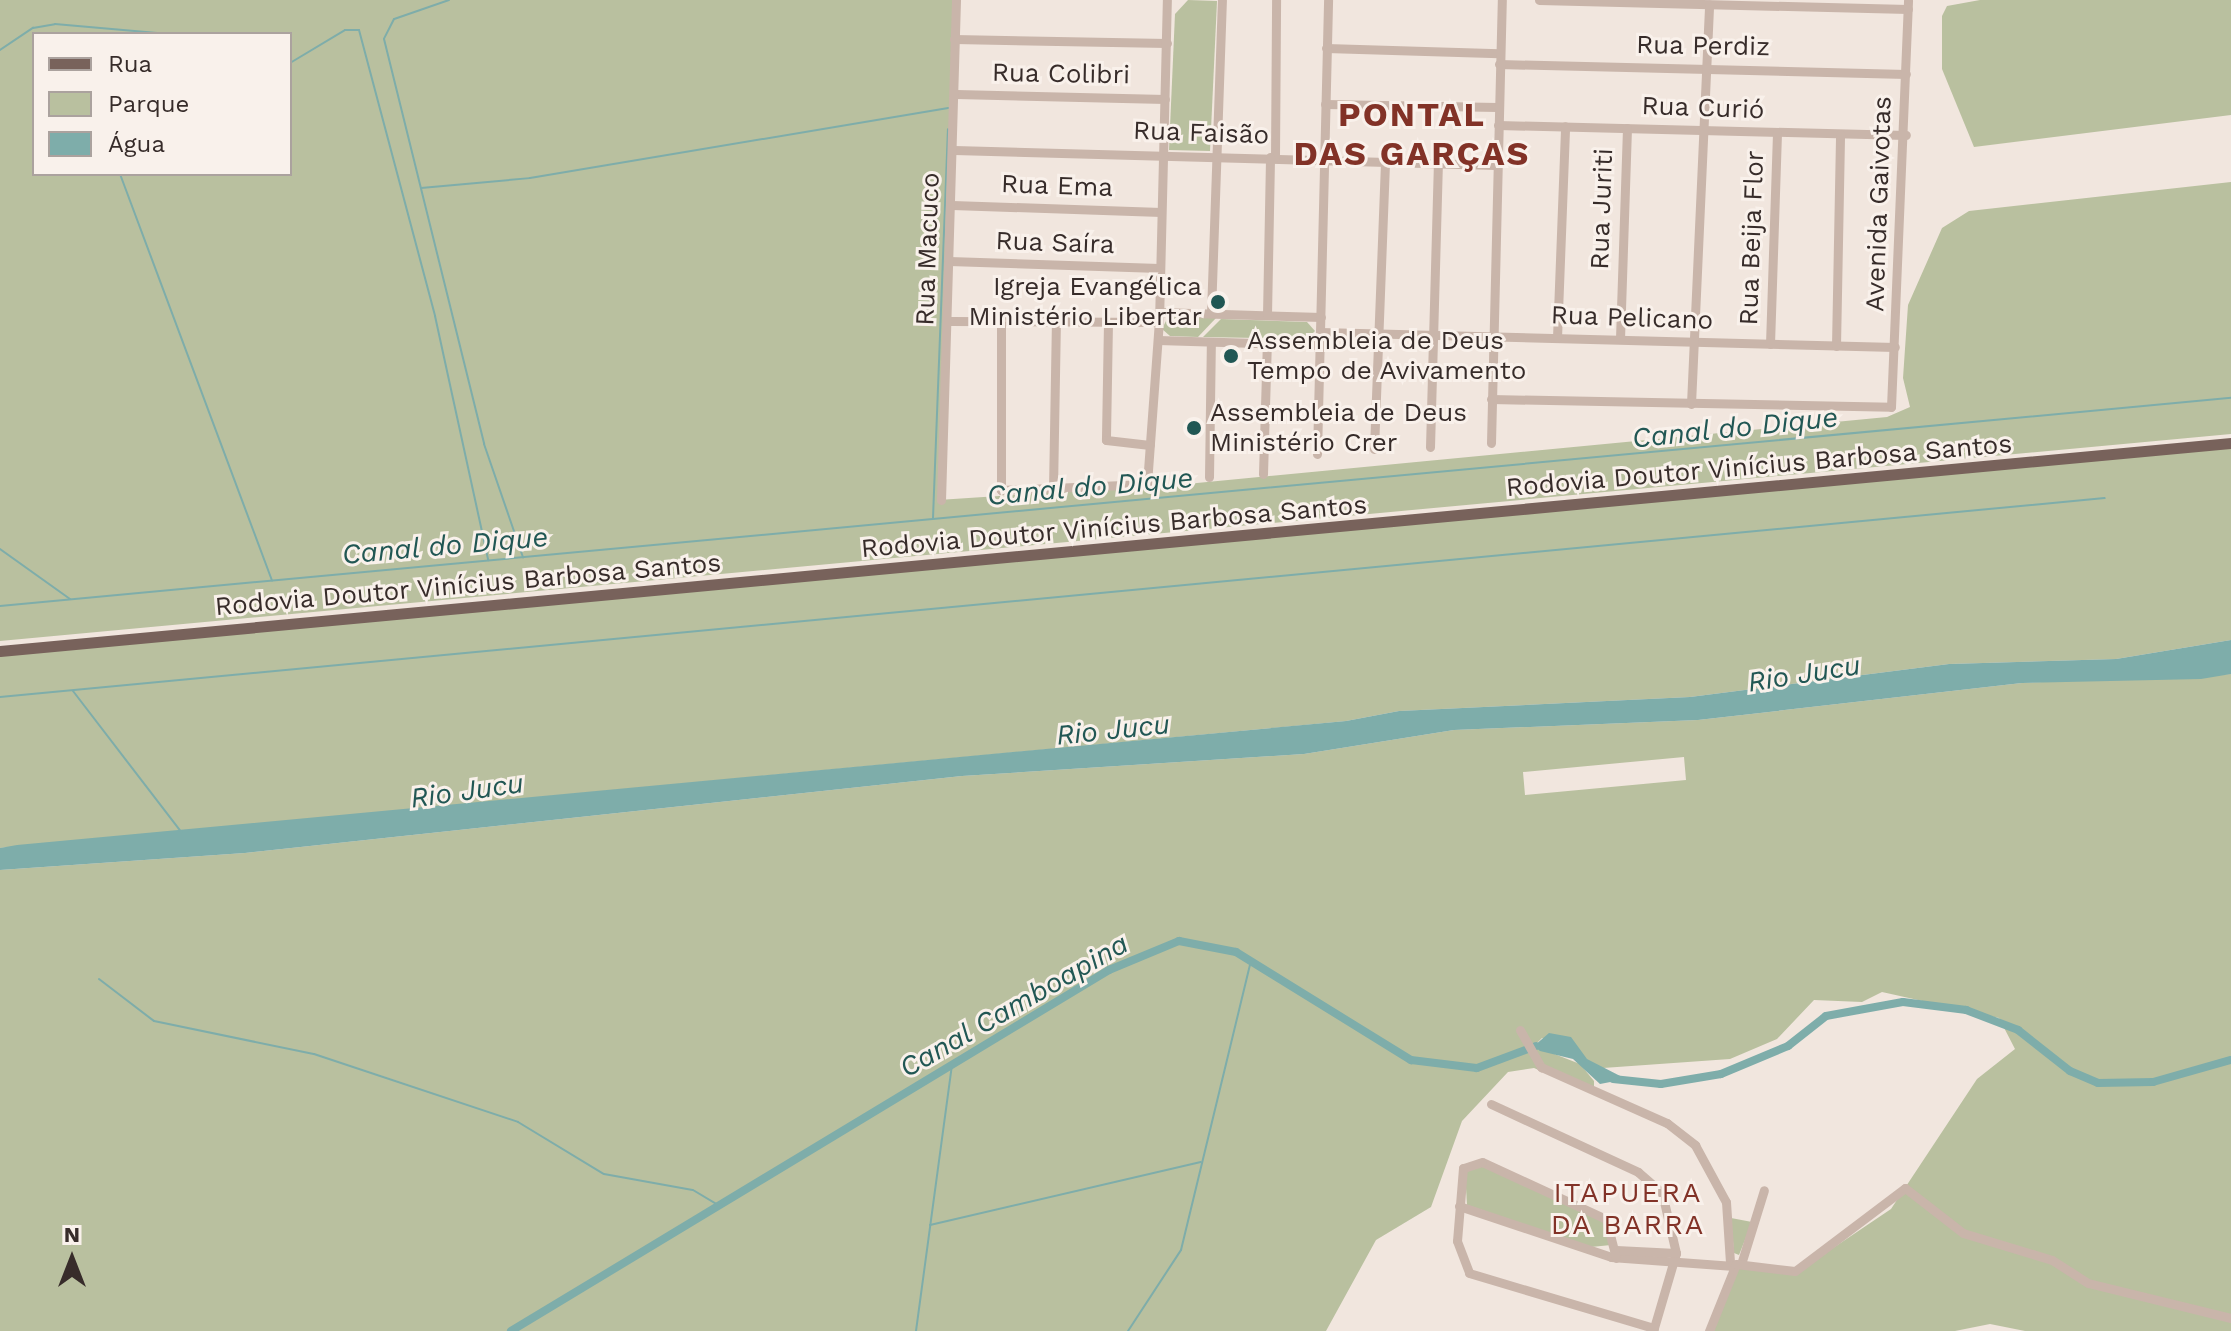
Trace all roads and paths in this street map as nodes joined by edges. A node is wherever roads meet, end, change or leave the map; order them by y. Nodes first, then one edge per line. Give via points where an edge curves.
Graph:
1 (956, 0) edge
2 (1167, 0) edge
3 (1222, 0) edge
4 (1276, 0) edge
5 (1328, 0) edge
6 (1502, 0) edge
7 (1539, 0) edge
8 (1571, 0) edge
9 (1627, 0) edge
10 (1698, 2) edge
11 (1785, 3) edge
12 (1843, 3) edge
13 (1709, 4) junction
14 (1908, 4) edge
15 (954, 39) junction
16 (1167, 43) junction
17 (1326, 48) junction
18 (1499, 53) junction
19 (1499, 64) junction
20 (1703, 67) junction
21 (1906, 74) junction
22 (956, 94) junction
23 (1165, 99) junction
24 (1325, 104) junction
25 (1497, 107) junction
26 (1498, 125) junction
27 (1565, 126) junction
28 (1627, 128) junction
29 (1699, 129) junction
30 (1777, 133) junction
31 (1840, 134) junction
32 (1906, 135) junction
33 (954, 150) junction
34 (1162, 153) junction
35 (1214, 154) junction
36 (1273, 157) junction
37 (1326, 160) junction
38 (1385, 162) junction
39 (1438, 164) junction
40 (1495, 165) junction
41 (952, 205) junction
42 (1161, 212) junction
43 (949, 261) junction
44 (1159, 268) junction
45 (1211, 313) junction
46 (1267, 315) junction
47 (1159, 317) junction
48 (1321, 317) junction
49 (948, 321) junction
50 (1001, 321) junction
51 (1056, 321) junction
52 (1108, 322) junction
53 (1320, 332) junction
54 (1378, 333) junction
55 (1432, 335) junction
56 (1491, 336) junction
57 (1557, 338) junction
58 (1620, 339) junction
59 (1158, 340) junction
60 (1694, 341) junction
61 (1211, 342) junction
62 (1267, 343) junction
63 (1770, 344) junction
64 (1320, 345) junction
65 (1836, 346) junction
66 (1895, 347) junction
67 (1491, 399) junction
68 (1691, 404) junction
69 (1491, 443) dead end
70 (2231, 443) edge
71 (1150, 445) junction
72 (1430, 447) dead end
73 (1374, 449) dead end
74 (1317, 454) dead end
75 (1263, 474) dead end
76 (1209, 477) dead end
77 (1053, 490) junction
78 (941, 500) dead end
79 (0, 651) edge
80 (1520, 1030) dead end
81 (1491, 1104) dead end
82 (1764, 1190) dead end
83 (1459, 1206) junction
84 (1616, 1254) junction
85 (1676, 1257) junction
86 (1735, 1263) junction
87 (2231, 1318) edge
88 (1654, 1329) edge
89 (1709, 1331) edge

1 - 15 street, Rua Macuco
2 - 16 street
3 - 35 street
4 - 36 street
5 - 17 street
6 - 18 street
7 - 8 street
8 - 9 street
9 - 10 street
10 - 13 street
11 - 12 street
11 - 13 street
12 - 14 street
13 - 20 street
14 - 21 street, Avenida Gaivotas
15 - 16 street
15 - 22 street, Rua Macuco
16 - 23 street
17 - 18 street
17 - 24 street
18 - 19 street
19 - 20 street, Rua Perdiz
19 - 25 street
20 - 21 street, Rua Perdiz
20 - 29 street
21 - 32 street, Avenida Gaivotas
22 - 23 street, Rua Colibri
22 - 33 street, Rua Macuco
23 - 34 street
24 - 25 street
24 - 37 street
25 - 26 street
26 - 27 street, Rua Curió
26 - 40 street
27 - 28 street, Rua Curió
27 - 57 street
28 - 29 street, Rua Curió
28 - 58 street, Rua Juriti
29 - 30 street, Rua Curió
29 - 60 street
30 - 31 street, Rua Curió
30 - 63 street, Rua Beija Flor
31 - 32 street, Rua Curió
31 - 65 street
32 - 66 street, Avenida Gaivotas
33 - 34 street, Rua Faisão
33 - 41 street, Rua Macuco
34 - 35 street, Rua Faisão
34 - 42 street
35 - 36 street, Rua Faisão
35 - 45 street
36 - 37 street, Rua Faisão
36 - 46 street
37 - 38 street, Rua Faisão
37 - 48 street
38 - 39 street, Rua Faisão
38 - 54 street
39 - 40 street, Rua Faisão
39 - 55 street
40 - 56 street
41 - 42 street, Rua Ema
41 - 43 street, Rua Macuco
42 - 44 street
43 - 44 street, Rua Saíra
43 - 49 street, Rua Macuco
44 - 47 street
45 - 46 street
45 - 47 street
46 - 48 street
47 - 52 street
47 - 59 street
48 - 53 street
49 - 50 street
49 - 78 street, Rua Macuco
50 - 51 street
50 - 77 street via 1001,490
51 - 52 street
51 - 77 street
52 - 71 street via 1106,440
53 - 54 street, Rua Pelicano
53 - 64 street
54 - 55 street, Rua Pelicano
54 - 73 street
55 - 56 street, Rua Pelicano
55 - 72 street
56 - 57 street, Rua Pelicano
56 - 67 street
57 - 58 street, Rua Pelicano
58 - 60 street, Rua Pelicano
59 - 61 street
59 - 71 street
60 - 63 street, Rua Pelicano
60 - 68 street
61 - 62 street
61 - 76 street
62 - 64 street
62 - 75 street
63 - 65 street, Rua Pelicano
64 - 74 street
65 - 66 street, Rua Pelicano
66 - 68 street, Avenida Gaivotas via 1889,409
67 - 68 street
67 - 69 street
70 - 79 main road, Rodovia Doutor Vinícius Barbosa Santos
71 - 77 street via 1147,484
80 - 86 street via 1546,1070 1667,1123 1695,1145 1726,1202
81 - 85 street via 1649,1179 1669,1207
82 - 86 street
83 - 84 street
83 - 84 street via 1463,1168 1482,1162 1606,1219
83 - 88 street via 1457,1246 1469,1273
84 - 85 street
85 - 86 street
85 - 88 street
86 - 87 street via 1795,1271 1909,1189 1963,1233 2052,1260 2097,1287
86 - 89 street

